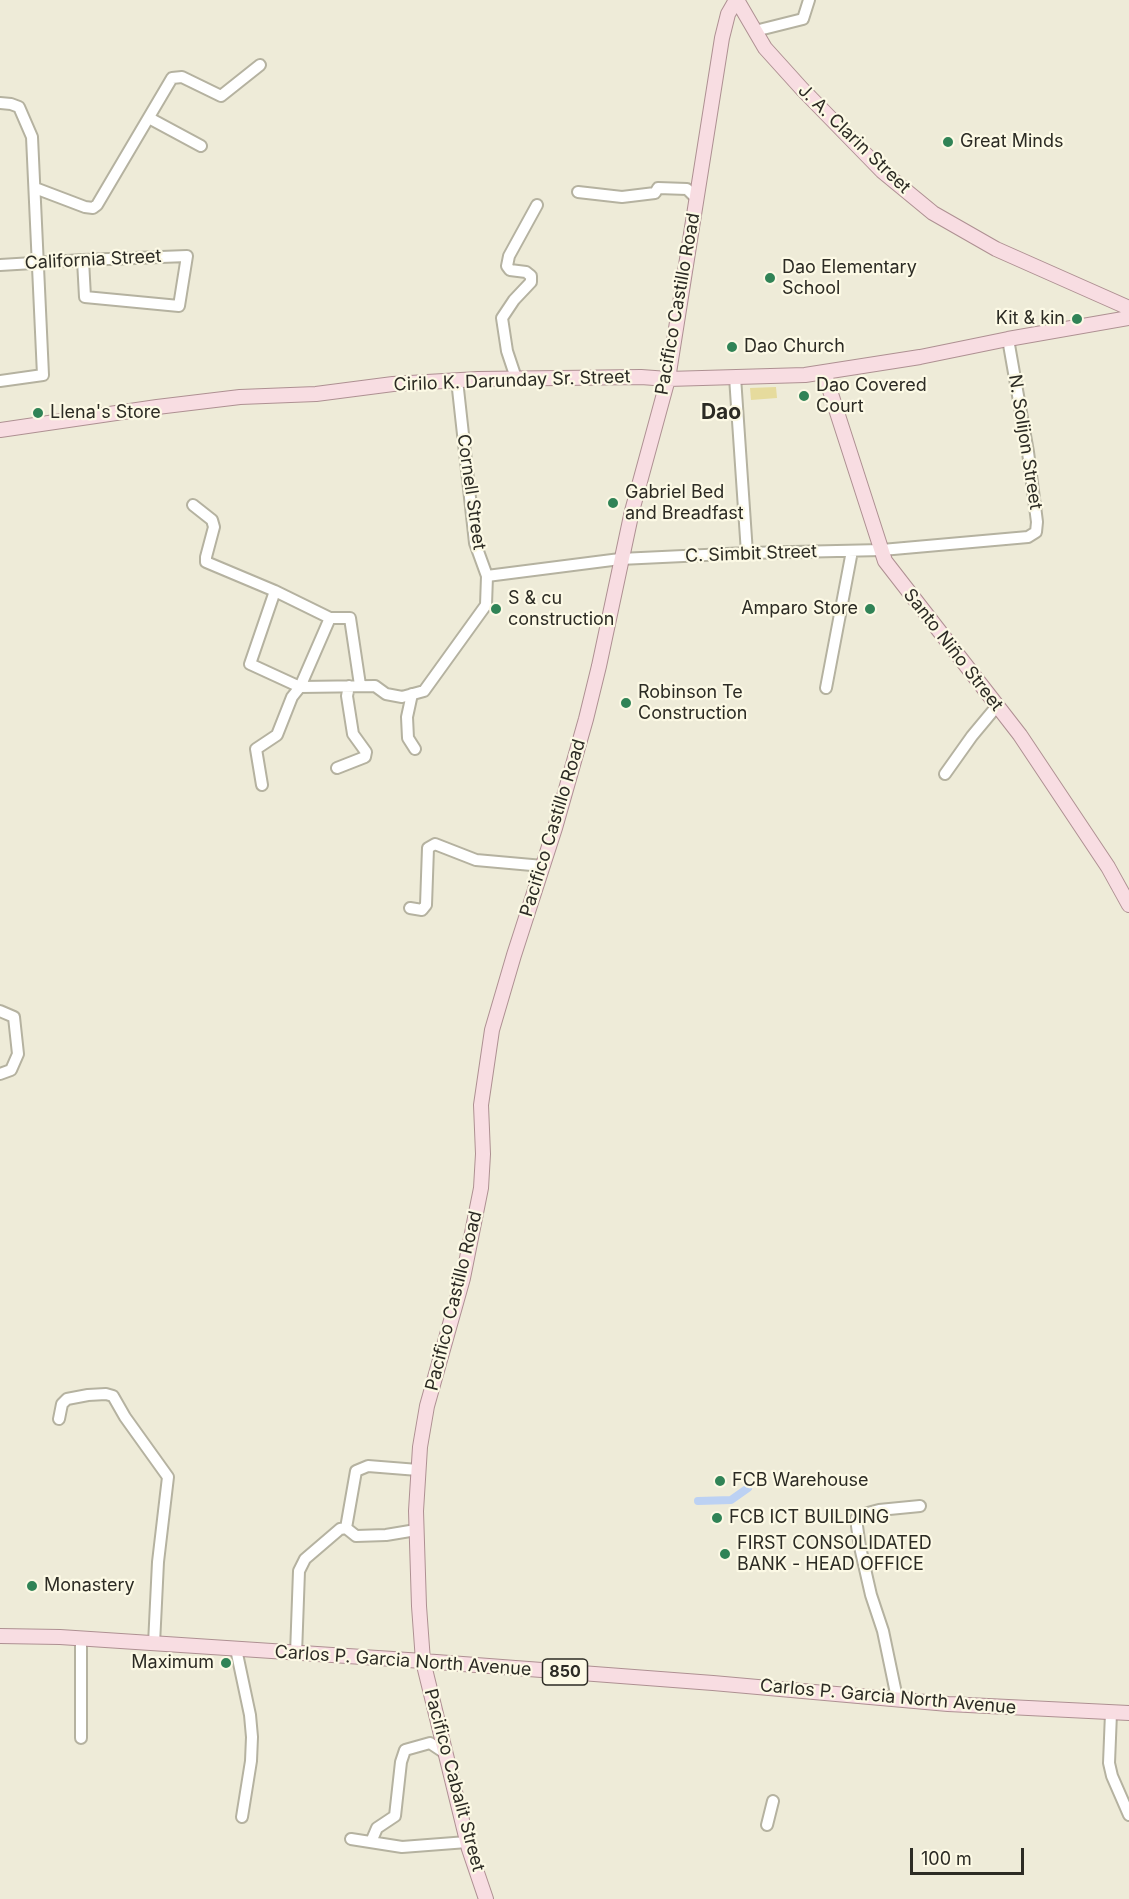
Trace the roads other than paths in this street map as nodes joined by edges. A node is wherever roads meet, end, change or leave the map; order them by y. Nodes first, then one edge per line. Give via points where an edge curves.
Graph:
1 (737, 0) edge
2 (809, 0) edge
3 (755, 31) junction
4 (260, 65) dead end
5 (0, 103) edge
6 (149, 118) junction
7 (201, 146) dead end
8 (35, 188) junction
9 (578, 192) dead end
10 (698, 199) junction
11 (537, 205) dead end
12 (83, 260) junction
13 (37, 263) junction
14 (0, 265) edge
15 (1129, 308) edge
16 (1129, 318) edge
17 (1008, 339) junction
18 (824, 372) junction
19 (735, 377) junction
20 (516, 378) junction
21 (668, 379) junction
22 (457, 380) junction
23 (0, 381) edge
24 (0, 430) edge
25 (193, 505) dead end
26 (882, 550) junction
27 (852, 551) junction
28 (747, 553) junction
29 (620, 559) junction
30 (487, 576) junction
31 (274, 591) junction
32 (330, 618) junction
33 (354, 685) junction
34 (300, 687) junction
35 (826, 688) dead end
36 (412, 694) junction
37 (997, 706) junction
38 (415, 749) dead end
39 (337, 768) dead end
40 (945, 774) dead end
41 (262, 785) dead end
42 (543, 866) junction
43 (1129, 905) edge
44 (410, 908) dead end
45 (0, 1011) edge
46 (0, 1074) edge
47 (59, 1419) dead end
48 (418, 1470) junction
49 (921, 1506) dead end
50 (346, 1528) junction
51 (416, 1530) junction
52 (0, 1636) edge
53 (81, 1639) junction
54 (154, 1644) junction
55 (236, 1650) junction
56 (296, 1654) junction
57 (423, 1661) junction
58 (897, 1698) junction
59 (1111, 1713) junction
60 (1129, 1713) edge
61 (81, 1738) dead end
62 (445, 1753) junction
63 (773, 1801) dead end
64 (1129, 1815) edge
65 (242, 1817) dead end
66 (767, 1825) dead end
67 (351, 1839) dead end
68 (371, 1842) junction
69 (467, 1842) junction
70 (486, 1899) edge

1 - 3 main road, J. A. Clarin Street
1 - 10 main road, Pacifico Castillo Road via 728,14 722,38
2 - 3 street via 803,18
3 - 15 main road, J. A. Clarin Street via 765,48 874,163 933,213 996,249
4 - 6 street via 221,96 182,77 172,78
5 - 8 street via 19,107 28,125
6 - 7 street
6 - 8 street via 93,208
8 - 13 street
9 - 10 street via 622,197 655,193 658,188 687,189
10 - 21 main road, Pacifico Castillo Road
11 - 20 street via 507,266 531,276 531,282 502,318
12 - 12 street, California Street via 187,256 179,306 85,297
12 - 13 street, California Street
13 - 14 street, California Street
13 - 23 street via 43,375
16 - 17 main road, Cirilo K. Darunday Sr. Street
17 - 18 main road, Cirilo K. Darunday Sr. Street
17 - 26 street, N. Solijon Street via 1028,452 1036,532 1028,537
18 - 19 main road, Cirilo K. Darunday Sr. Street
18 - 26 main road, Santo Niño Street
19 - 21 main road, Cirilo K. Darunday Sr. Street
19 - 28 street
20 - 21 main road, Cirilo K. Darunday Sr. Street
20 - 22 main road, Cirilo K. Darunday Sr. Street
21 - 29 main road, Pacifico Castillo Road
22 - 24 main road, Cirilo K. Darunday Sr. Street via 142,408
22 - 30 street, Cornell Street via 475,543
25 - 31 street via 212,520 214,527 206,562
26 - 27 street, C. Simbit Street
26 - 37 main road, Santo Niño Street via 885,561
27 - 28 street, C. Simbit Street
27 - 35 street
28 - 29 street, C. Simbit Street
29 - 30 street, Cornell Street
29 - 42 main road, Pacifico Castillo Road via 596,677
30 - 36 street via 486,605 424,691
31 - 32 street
31 - 34 street via 250,664
32 - 33 street via 350,618
32 - 34 street
33 - 34 street
33 - 36 street via 375,686 386,694 402,697
33 - 39 street via 347,696 353,734 366,752 364,757
34 - 41 street via 291,697 277,735 256,749
36 - 38 street via 408,738
37 - 40 street
37 - 43 main road, Santo Niño Street via 1074,814
42 - 44 street via 476,860 435,844 428,848 426,905 422,910
42 - 48 main road, Pacifico Castillo Road via 492,1030 481,1105 481,1188 463,1278 427,1406
45 - 46 street via 14,1017 18,1054 11,1070
47 - 54 street via 67,1399 113,1396 168,1477
48 - 50 street via 368,1466 356,1471
48 - 51 main road, Pacifico Castillo Road
49 - 58 street via 879,1510 856,1519
50 - 51 street via 356,1536
50 - 56 street via 340,1528 305,1559 299,1571
51 - 57 main road, Pacifico Castillo Road
52 - 53 main road, Carlos P. Garcia North Avenue / 850
53 - 54 main road, Carlos P. Garcia North Avenue / 850
53 - 61 street
54 - 55 main road, Carlos P. Garcia North Avenue / 850
55 - 56 main road, Carlos P. Garcia North Avenue / 850
55 - 65 street via 252,1737
56 - 57 main road, Carlos P. Garcia North Avenue / 850
57 - 58 main road, Carlos P. Garcia North Avenue / 850
57 - 62 main road, Pacifico Cabalit Street
58 - 59 main road, Carlos P. Garcia North Avenue / 850
59 - 60 main road, Carlos P. Garcia North Avenue / 850
59 - 64 street via 1109,1763
62 - 68 street via 430,1743 405,1750 395,1816 377,1828
62 - 69 main road, Pacifico Cabalit Street
63 - 66 street
67 - 68 street
68 - 69 street via 402,1847
69 - 70 main road, Pacifico Cabalit Street

